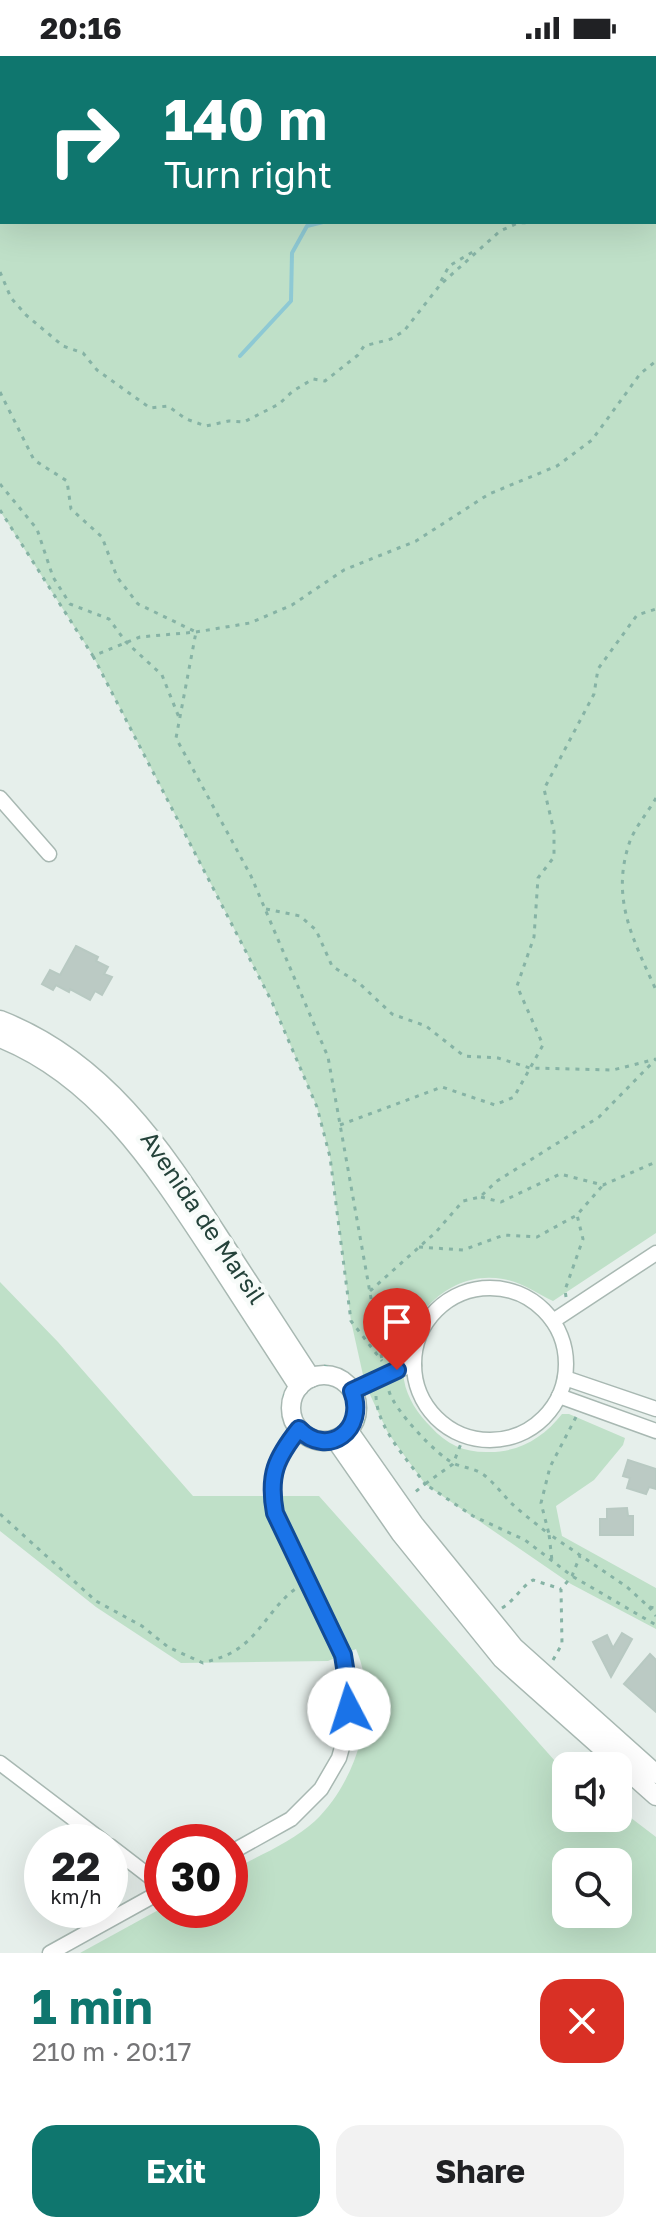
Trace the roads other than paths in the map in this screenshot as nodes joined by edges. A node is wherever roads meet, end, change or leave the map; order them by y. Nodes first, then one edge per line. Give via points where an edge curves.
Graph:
1 (0, 798) edge
2 (49, 854) dead end
3 (0, 1020) edge
4 (0, 1038) edge
5 (656, 1253) edge
6 (553, 1321) junction
7 (414, 1365) junction
8 (565, 1378) junction
9 (301, 1380) junction
10 (352, 1391) junction
11 (559, 1396) junction
12 (656, 1409) edge
13 (656, 1431) edge
14 (296, 1432) junction
15 (336, 1439) junction
16 (0, 1763) edge
17 (656, 1774) edge
18 (656, 1796) edge
19 (80, 1824) edge
20 (248, 1843) edge
21 (128, 1861) edge
22 (144, 1873) edge
23 (144, 1898) edge
24 (50, 1953) edge

1 - 2 street
3 - 9 street, Avenida de Marsil via 57,1049 131,1111 172,1163
4 - 9 street, Avenida de Marsil via 49,1063 118,1123
5 - 6 street
6 - 7 street via 520,1294 499,1288 467,1292 439,1307 425,1324
6 - 8 street via 566,1358
7 - 10 street
7 - 11 street via 420,1392 434,1416 464,1436 487,1441 530,1429
8 - 11 street
8 - 12 street
9 - 10 street via 335,1377
9 - 14 street via 291,1408
10 - 15 street via 357,1413
11 - 13 street
14 - 15 street
14 - 20 street via 275,1462 271,1491 275,1513 343,1655 348,1726 339,1758 321,1789 291,1819
15 - 17 street via 514,1647
15 - 18 street via 401,1534 502,1659
16 - 19 street
21 - 22 street
23 - 24 street

